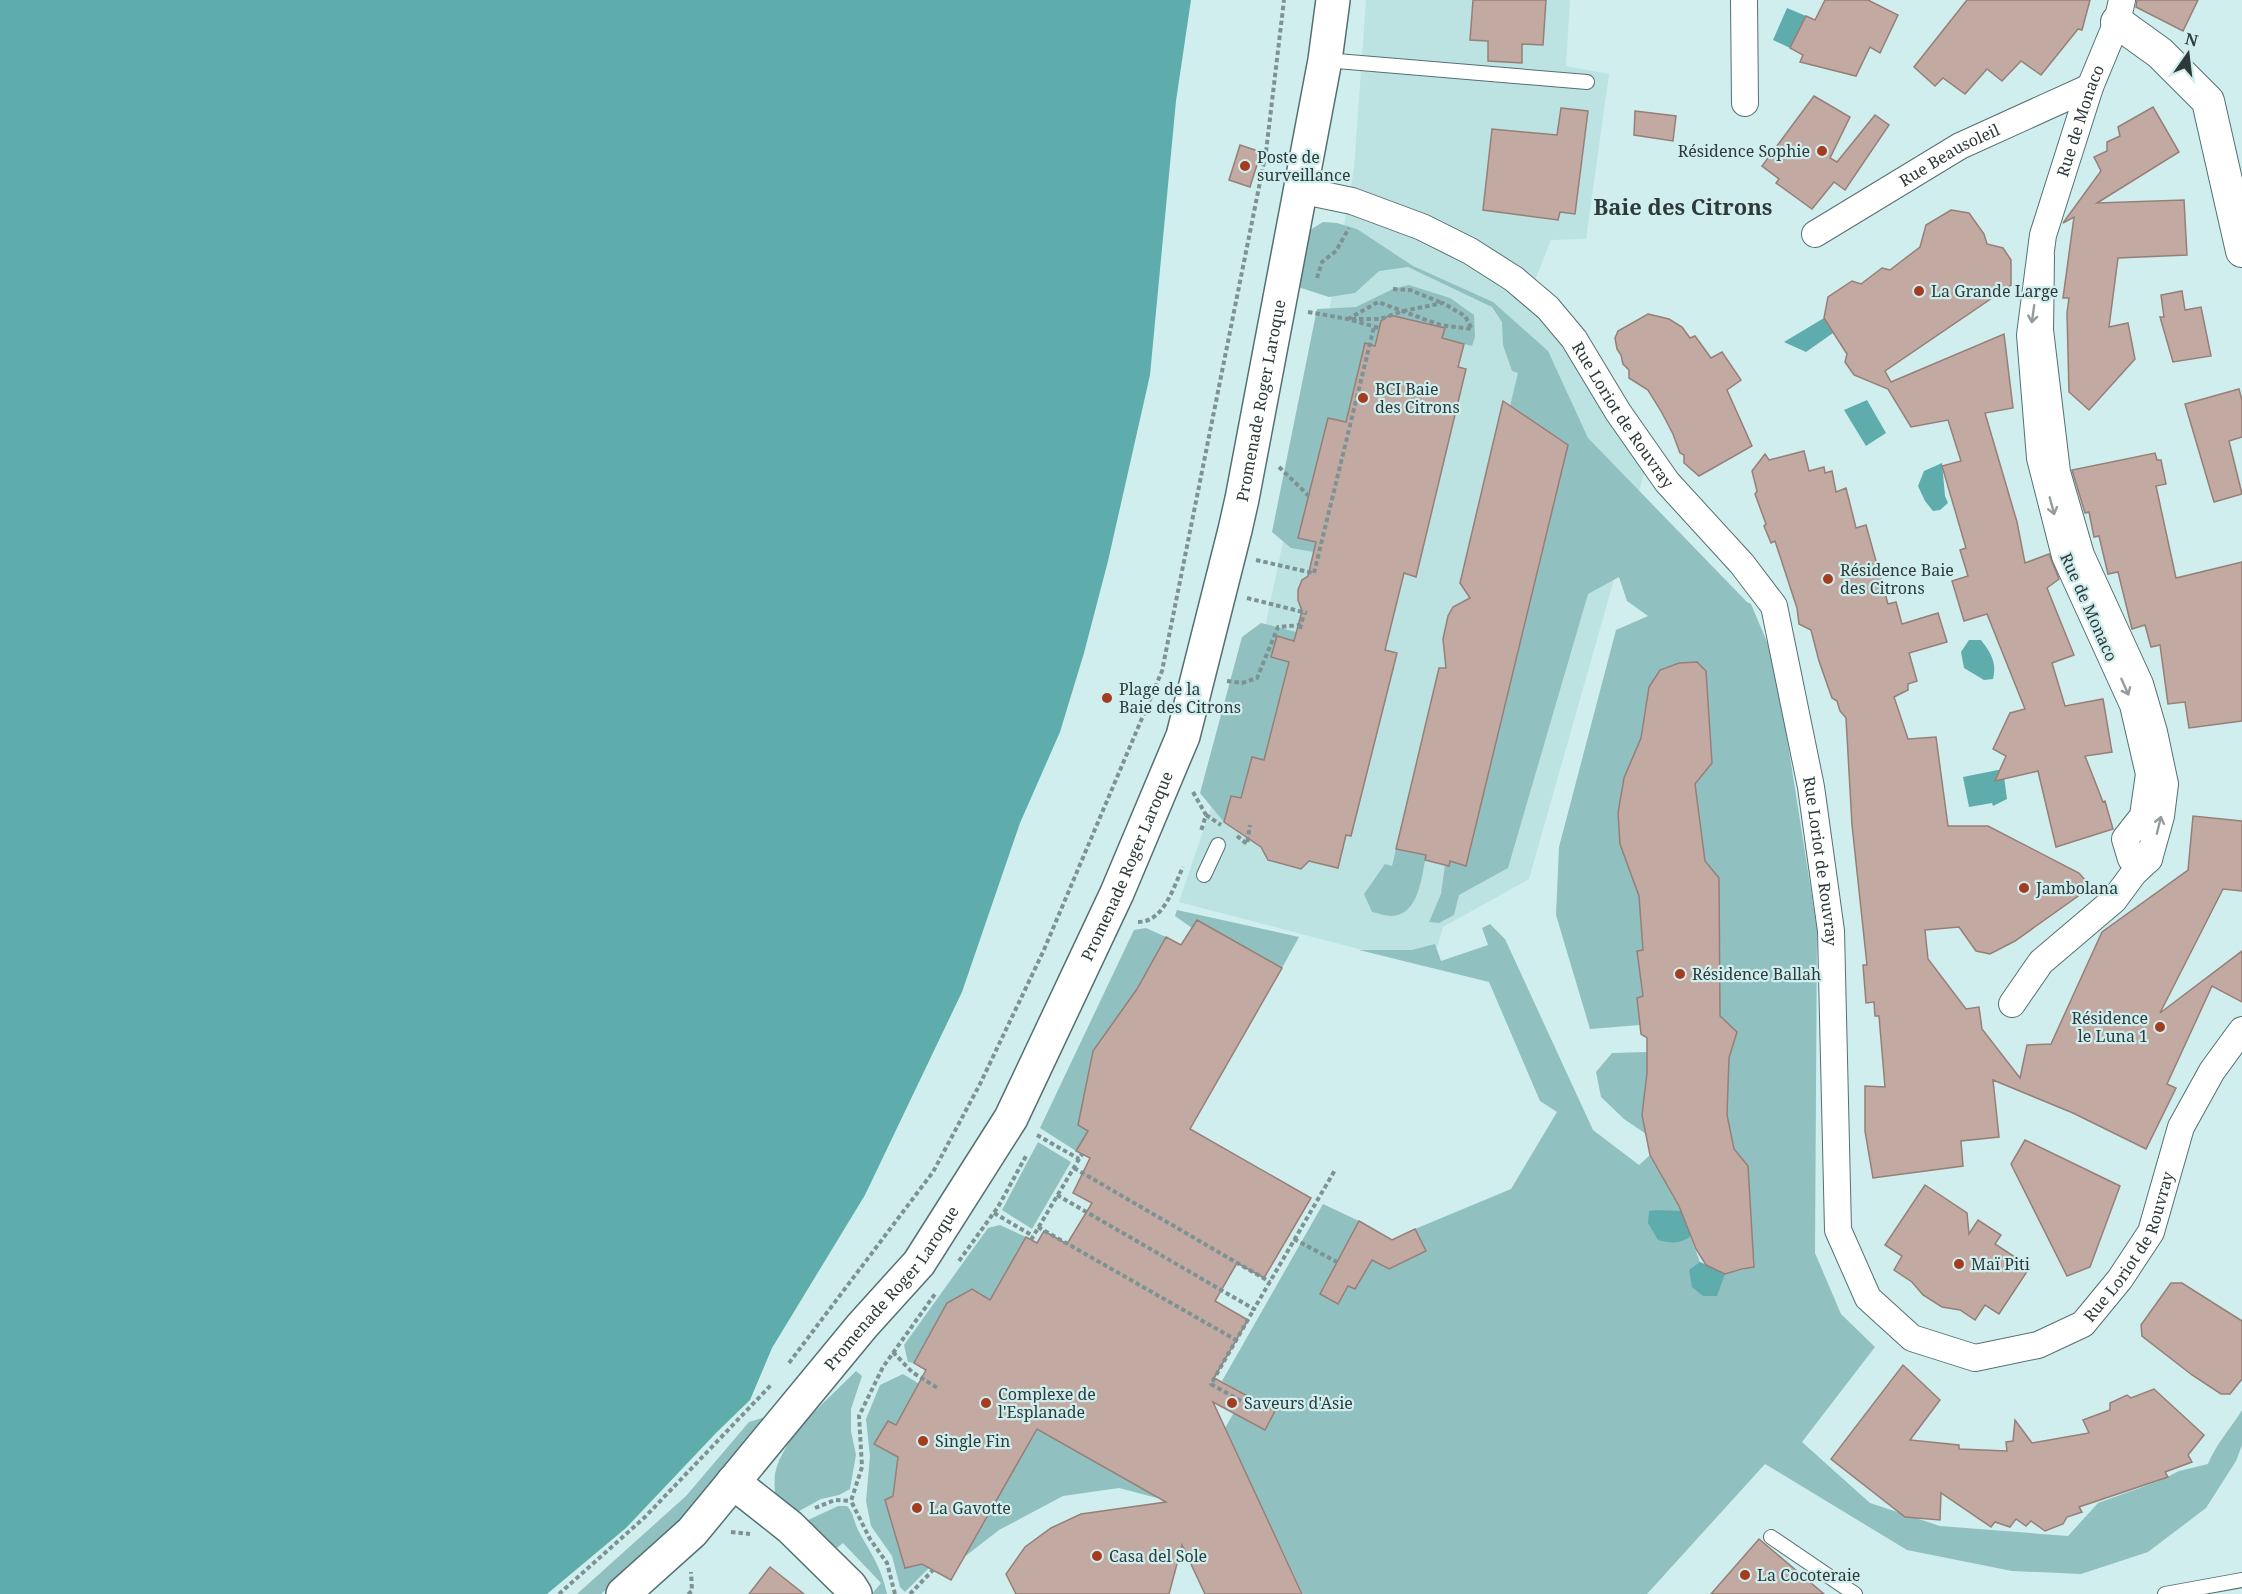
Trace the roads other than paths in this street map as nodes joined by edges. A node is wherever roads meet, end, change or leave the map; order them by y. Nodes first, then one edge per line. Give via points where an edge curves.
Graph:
1 (1333, 0) edge
2 (1744, 0) edge
3 (2119, 11) edge
4 (1325, 60) junction
5 (1587, 82) dead end
6 (2090, 87) junction
7 (1745, 103) dead end
8 (1299, 190) junction
9 (1815, 234) dead end
10 (2242, 251) edge
11 (1218, 845) dead end
12 (1204, 875) dead end
13 (2012, 1004) dead end
14 (2242, 1029) edge
15 (733, 1482) junction
16 (1771, 1537) dead end
17 (2242, 1580) edge
18 (623, 1594) edge
19 (855, 1594) edge
20 (1855, 1594) edge
21 (2164, 1594) edge

1 - 4 main road, Promenade Roger Laroque
2 - 7 street
3 - 6 street, Rue de Monaco
3 - 10 street via 2208,101
4 - 5 lane
4 - 8 main road, Promenade Roger Laroque
6 - 9 street, Rue Beausoleil via 1960,146
6 - 13 street, Rue de Monaco via 2043,235 2030,335 2040,458 2065,556 2133,705 2149,774 2143,816 2125,839 2131,859 2149,859 2115,900 2041,962
8 - 14 street, Rue Loriot de Rouvray via 1352,201 1422,227 1514,279 1548,308 1574,339 1667,482 1742,564 1774,606 1811,787 1831,931 1838,1230 1868,1298 1912,1338 1975,1358 2038,1345 2083,1324 2121,1279 2151,1232 2181,1127 2212,1071
8 - 15 main road, Promenade Roger Laroque via 1242,499 1183,736 1117,893 1011,1118 919,1263
11 - 12 lane
15 - 18 main road, Promenade Roger Laroque via 692,1532
15 - 19 main road via 790,1527
16 - 20 lane
17 - 21 lane

